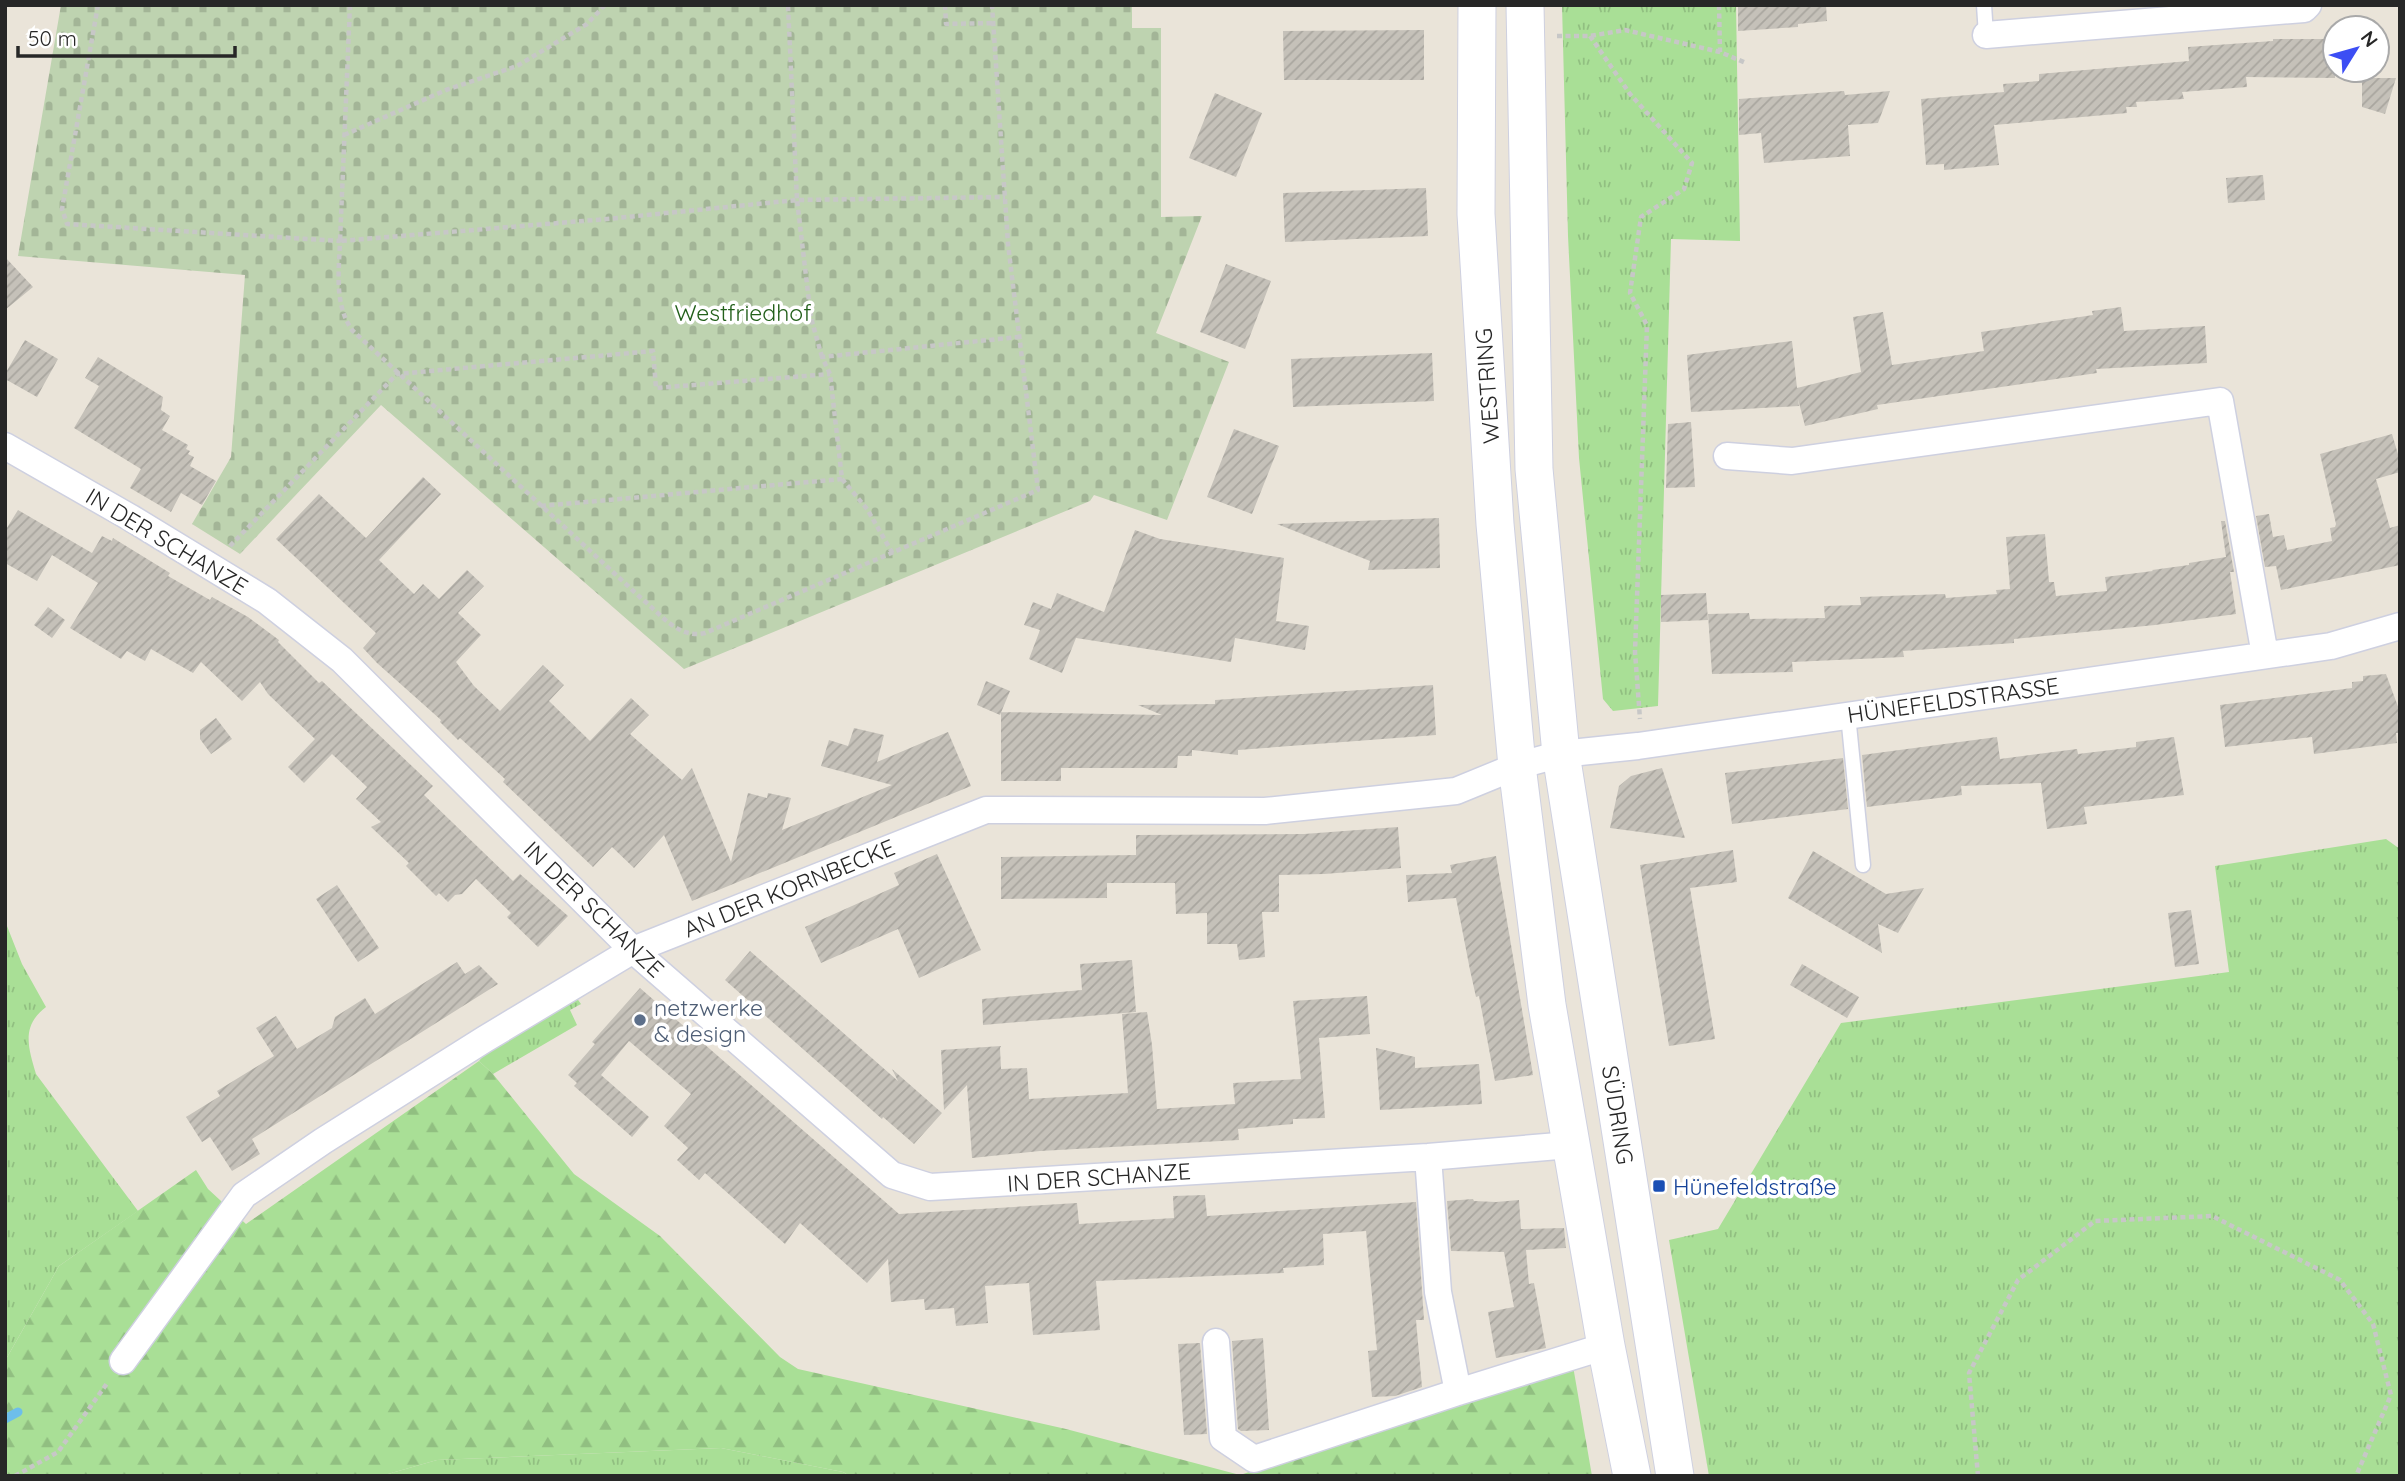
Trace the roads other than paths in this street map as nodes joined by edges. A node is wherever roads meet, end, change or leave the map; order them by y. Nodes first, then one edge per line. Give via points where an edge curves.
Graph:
1 (1477, 5) edge
2 (1984, 5) edge
3 (2308, 5) edge
4 (1525, 21) edge
5 (1986, 34) joint
6 (8, 453) edge
7 (1727, 456) dead end
8 (2400, 626) edge
9 (2265, 655) junction
10 (1848, 715) junction
11 (1561, 754) junction
12 (1517, 766) junction
13 (1863, 865) dead end
14 (633, 950) junction
15 (1570, 1145) junction
16 (1428, 1157) junction
17 (1216, 1342) dead end
18 (1605, 1346) junction
19 (123, 1361) road end
20 (1458, 1392) junction
21 (1632, 1476) edge
22 (1675, 1476) edge

1 - 12 main road, WESTRING via 1476,214 1495,524
2 - 5 lane
3 - 5 street via 2256,14
4 - 11 main road, WESTRING via 1534,469
6 - 14 street, IN DER SCHANZE via 131,518 267,601 342,660
7 - 9 street via 1792,461 2221,401
8 - 9 street, HÜNEFELDSTRASSE via 2331,646
9 - 10 street, HÜNEFELDSTRASSE
10 - 11 street, HÜNEFELDSTRASSE
10 - 13 lane
11 - 12 street, HÜNEFELDSTRASSE
11 - 22 main road, SÜDRING
12 - 14 street, AN DER KORNBECKE via 1456,791 1265,811 986,810
12 - 15 main road
14 - 16 street, IN DER SCHANZE via 892,1175 930,1187
14 - 19 street, AN DER KORNBECKE via 323,1141 244,1195
15 - 16 street, IN DER SCHANZE
15 - 18 main road
16 - 20 street via 1438,1292
17 - 20 street via 1223,1438 1254,1459
18 - 20 street
18 - 21 main road

